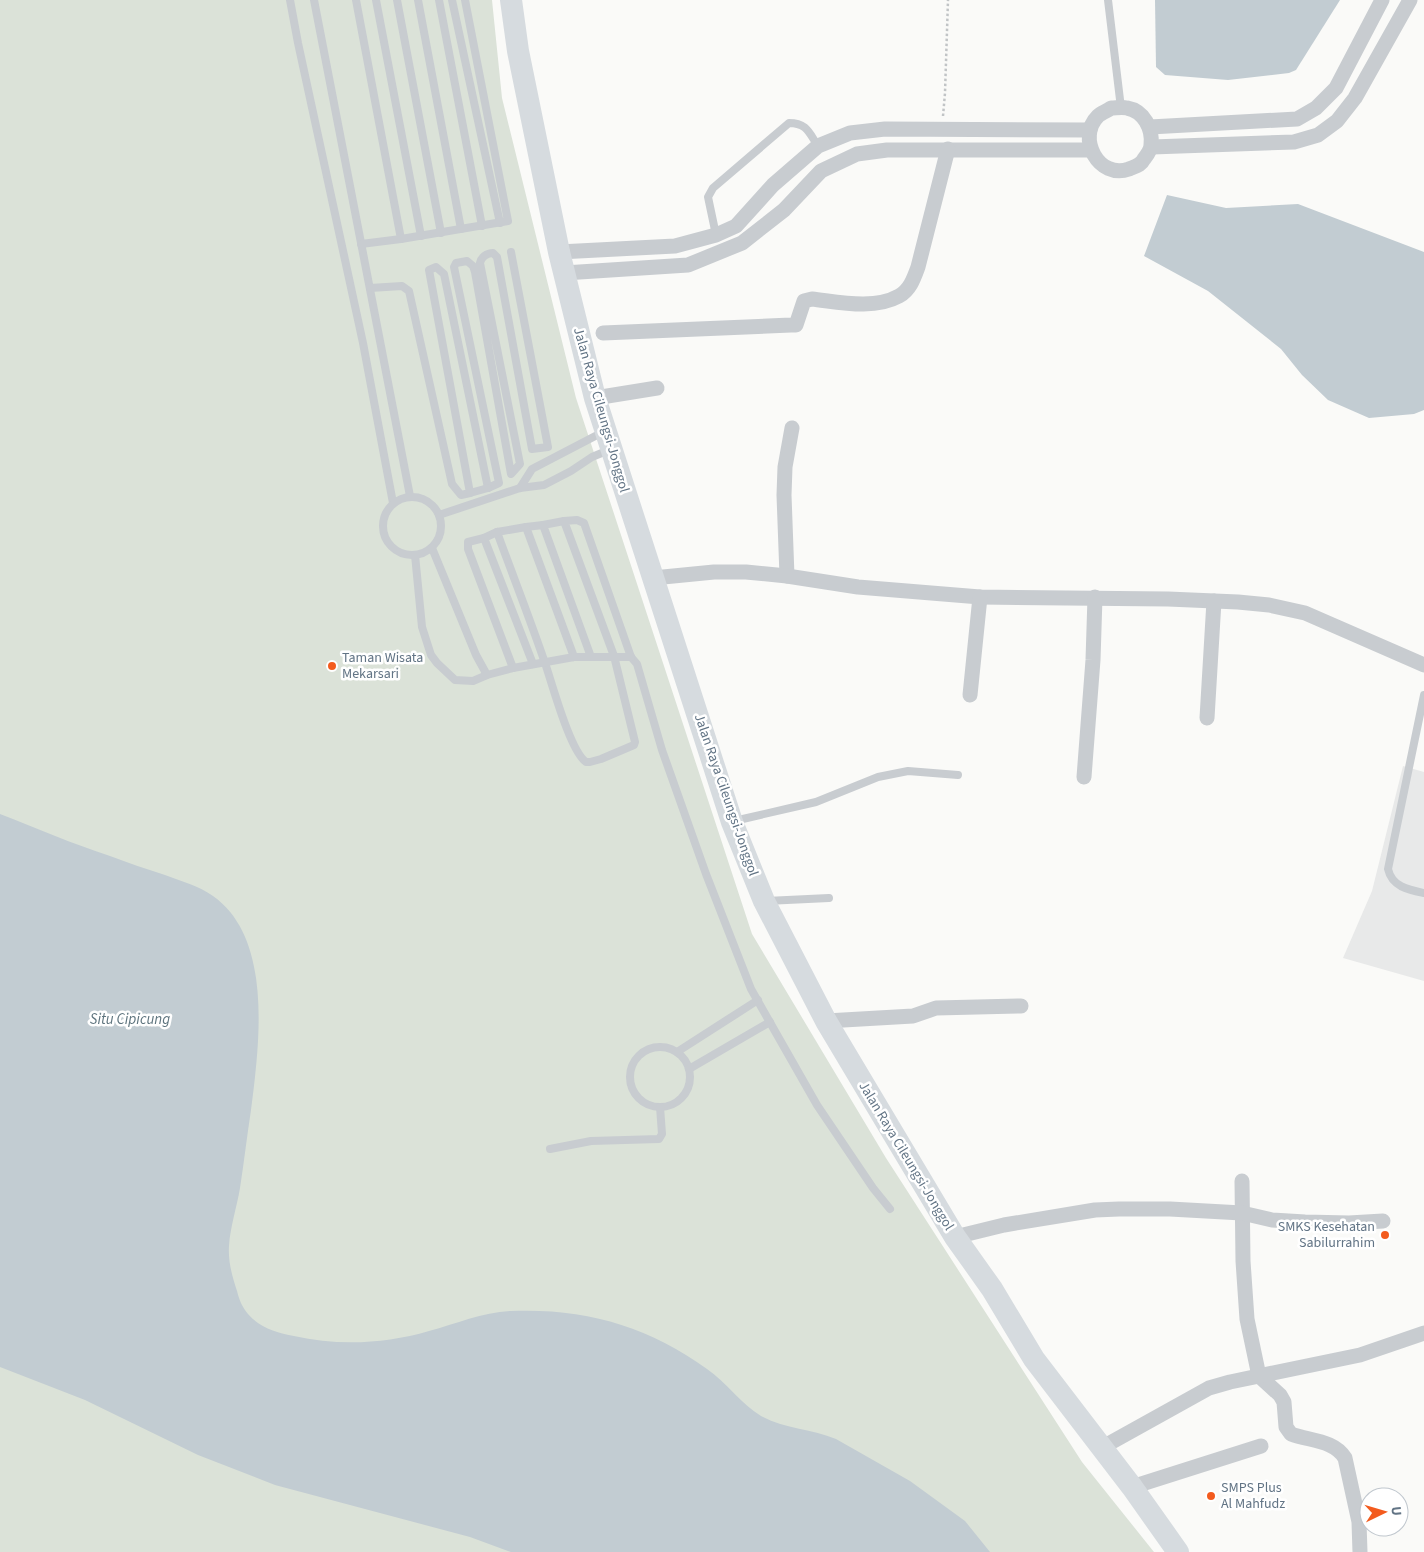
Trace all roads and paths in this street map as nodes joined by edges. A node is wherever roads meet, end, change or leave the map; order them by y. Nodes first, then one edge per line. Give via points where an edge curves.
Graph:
1 (290, 0) edge
2 (314, 0) edge
3 (356, 0) edge
4 (376, 0) edge
5 (397, 0) edge
6 (418, 0) edge
7 (439, 0) edge
8 (452, 0) edge
9 (465, 0) edge
10 (511, 0) edge
11 (948, 0) edge
12 (1108, 0) edge
13 (1382, 0) edge
14 (1410, 0) edge
15 (1121, 108) junction
16 (1150, 127) junction
17 (941, 128) junction
18 (1090, 130) junction
19 (818, 146) junction
20 (1152, 147) junction
21 (948, 149) junction
22 (1090, 150) junction
23 (500, 223) junction
24 (482, 226) junction
25 (461, 229) junction
26 (441, 233) junction
27 (716, 235) junction
28 (421, 236) junction
29 (401, 239) junction
30 (361, 244) junction
31 (511, 252) dead end
32 (562, 262) junction
33 (370, 288) junction
34 (603, 334) dead end
35 (657, 388) dead end
36 (595, 398) junction
37 (792, 428) dead end
38 (608, 440) junction
39 (532, 449) junction
40 (520, 464) junction
41 (511, 474) junction
42 (499, 483) junction
43 (488, 488) junction
44 (520, 488) junction
45 (470, 493) junction
46 (410, 496) junction
47 (393, 503) junction
48 (439, 515) junction
49 (564, 521) junction
50 (543, 524) junction
51 (526, 526) junction
52 (497, 532) junction
53 (484, 538) junction
54 (432, 548) junction
55 (415, 555) junction
56 (787, 576) junction
57 (653, 578) junction
58 (980, 597) junction
59 (1095, 597) junction
60 (1214, 601) junction
61 (614, 656) junction
62 (574, 657) junction
63 (591, 657) junction
64 (631, 657) junction
65 (545, 663) junction
66 (533, 664) junction
67 (1424, 665) edge
68 (513, 668) junction
69 (487, 675) junction
70 (970, 695) dead end
71 (1424, 695) edge
72 (1207, 718) dead end
73 (958, 776) dead end
74 (1084, 777) dead end
75 (732, 822) junction
76 (1424, 893) edge
77 (829, 898) dead end
78 (764, 901) junction
79 (758, 1000) junction
80 (1021, 1006) dead end
81 (826, 1021) junction
82 (770, 1022) junction
83 (677, 1052) junction
84 (689, 1069) junction
85 (660, 1107) junction
86 (550, 1149) dead end
87 (1242, 1181) dead end
88 (890, 1209) dead end
89 (1242, 1213) junction
90 (1383, 1221) dead end
91 (955, 1237) junction
92 (1424, 1333) edge
93 (1259, 1376) junction
94 (1261, 1446) dead end
95 (1101, 1448) junction
96 (1132, 1487) junction
97 (1178, 1552) edge
98 (1360, 1552) edge

1 - 47 lane via 363,343
2 - 30 lane
3 - 29 lane
4 - 28 lane
5 - 26 lane
6 - 25 lane
7 - 24 lane
8 - 23 lane
9 - 23 lane via 509,219
10 - 32 main road, Jalan Raya Cileungsi-Jonggol via 518,52
11 - 17 path
12 - 15 lane
13 - 16 street via 1336,88 1316,108 1297,119
14 - 20 street via 1355,98 1337,121 1318,135 1294,142
15 - 16 street via 1141,114
15 - 18 street via 1111,108 1098,116
16 - 20 street
17 - 18 street
17 - 19 street via 850,133
18 - 22 street
19 - 27 street via 773,185 736,226
19 - 27 lane via 807,129 799,123 789,123 713,188 708,197
20 - 22 street via 1141,164 1122,172 1103,166
21 - 22 street
21 - 32 street via 857,154 821,171 784,210 742,243 688,266
21 - 34 street via 918,267 912,283 899,296 874,303 804,301 796,324 791,325
23 - 24 lane
24 - 25 lane
25 - 26 lane
26 - 28 lane
27 - 32 street via 675,246
28 - 29 lane
29 - 30 lane
30 - 33 lane
31 - 39 lane via 548,447
32 - 36 main road, Jalan Raya Cileungsi-Jonggol
33 - 45 lane via 402,286 409,291 452,484 461,494
33 - 46 lane
35 - 36 street
36 - 38 main road, Jalan Raya Cileungsi-Jonggol
37 - 56 street via 785,467
38 - 44 lane via 592,457 571,471 544,485
38 - 44 lane via 587,442 532,468
38 - 57 main road, Jalan Raya Cileungsi-Jonggol
39 - 40 lane
39 - 40 lane via 497,257 491,253 480,263
40 - 41 lane
41 - 42 lane
41 - 42 lane via 475,272 466,260 454,267
42 - 43 lane
43 - 45 lane
43 - 45 lane via 444,274 434,267 429,274
44 - 48 lane
46 - 47 lane
46 - 48 lane via 429,502
47 - 55 lane via 384,520 386,538 398,551
48 - 54 lane via 441,530
49 - 50 lane
49 - 61 lane
49 - 64 lane via 584,523
50 - 51 lane
50 - 63 lane
51 - 52 lane
51 - 62 lane
52 - 53 lane
52 - 65 lane
53 - 66 lane
53 - 68 lane via 468,542 468,549
54 - 55 lane
54 - 69 lane via 476,656
55 - 69 lane via 422,627 430,655 456,680 473,681
56 - 57 street via 714,572
56 - 58 street via 858,587
57 - 75 main road, Jalan Raya Cileungsi-Jonggol
58 - 59 street
58 - 70 street
59 - 60 street
59 - 74 street
60 - 67 street via 1269,605 1305,612
60 - 72 street
61 - 63 lane
61 - 64 lane
61 - 65 lane via 636,742 590,762 579,756 562,717
62 - 63 lane
62 - 65 lane
64 - 79 lane via 706,874
65 - 66 lane
66 - 68 lane
68 - 69 lane
71 - 76 lane via 1388,869 1396,884
73 - 75 lane via 908,771 878,776 816,802
75 - 78 main road, Jalan Raya Cileungsi-Jonggol
77 - 78 lane
78 - 81 main road, Jalan Raya Cileungsi-Jonggol
79 - 82 lane
79 - 83 lane
80 - 81 street via 936,1008 913,1016
81 - 91 main road, Jalan Raya Cileungsi-Jonggol
82 - 84 lane
82 - 88 lane via 818,1105
83 - 84 lane
83 - 85 lane via 663,1046 653,1047 639,1055 631,1068 630,1078 635,1094 646,1104
84 - 85 lane via 690,1082 684,1095 674,1103
85 - 86 lane via 662,1134 659,1139 591,1141
87 - 89 street
89 - 90 street via 1272,1220 1305,1222
89 - 91 street via 1170,1209 1095,1210 1004,1225
89 - 93 street via 1244,1299
91 - 95 main road, Jalan Raya Cileungsi-Jonggol via 992,1289 1034,1359
92 - 93 street via 1360,1356
93 - 95 street via 1209,1388
93 - 98 street via 1284,1402 1286,1427 1291,1434 1332,1445 1345,1458 1360,1522
94 - 96 street
95 - 96 main road, Jalan Raya Cileungsi-Jonggol
96 - 97 main road, Jalan Raya Cileungsi-Jonggol

